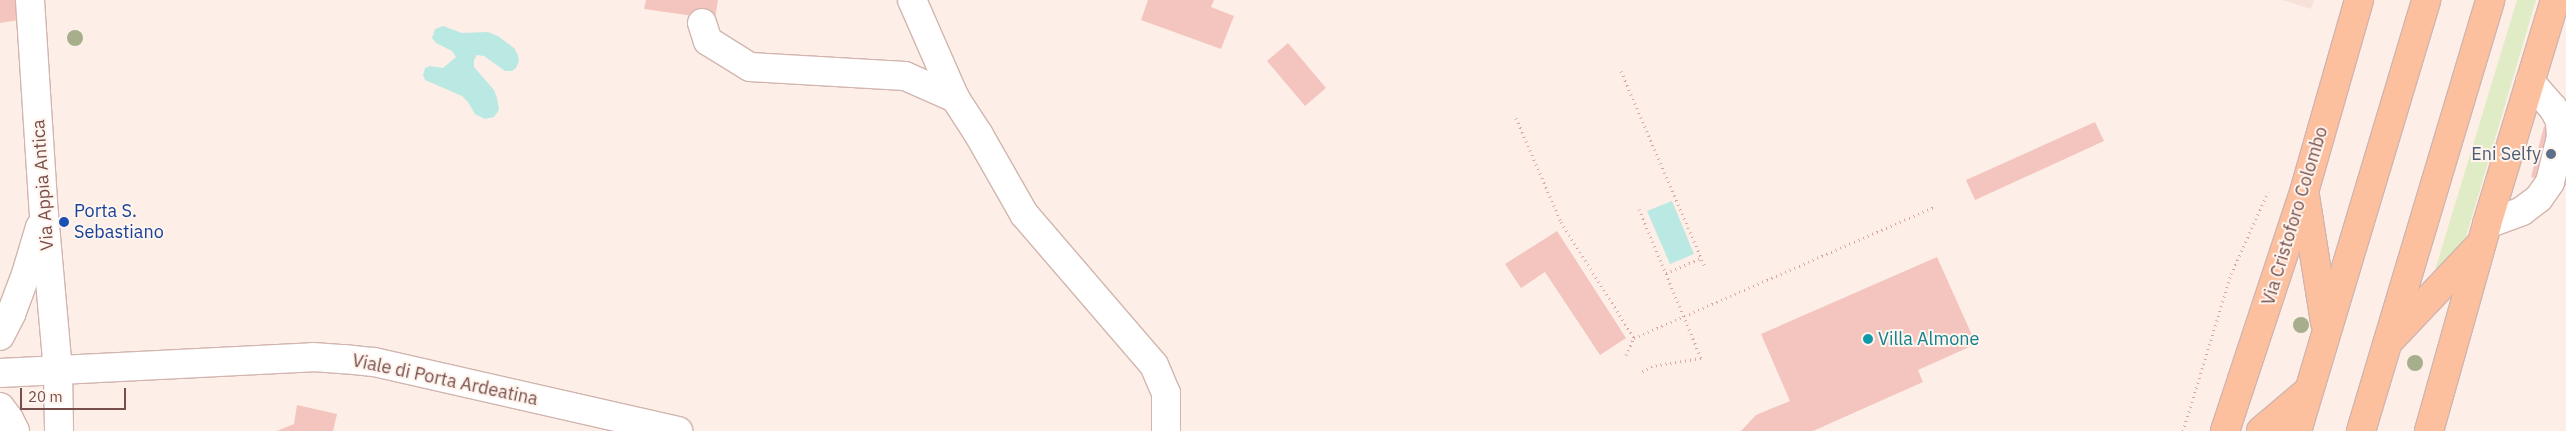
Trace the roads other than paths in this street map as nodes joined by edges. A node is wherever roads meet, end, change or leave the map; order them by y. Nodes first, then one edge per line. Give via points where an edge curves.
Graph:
1 (30, 0) edge
2 (912, 0) edge
3 (2360, 0) edge
4 (2426, 0) edge
5 (2490, 0) edge
6 (2555, 0) edge
7 (702, 23) dead end
8 (2530, 82) junction
9 (955, 98) junction
10 (2304, 192) junction
11 (44, 214) junction
12 (2484, 233) junction
13 (2326, 328) junction
14 (0, 336) edge
15 (2386, 344) junction
16 (58, 370) junction
17 (0, 373) edge
18 (2308, 391) junction
19 (0, 407) edge
20 (15, 431) edge
21 (59, 431) edge
22 (678, 431) edge
23 (1166, 431) edge
24 (2225, 431) edge
25 (2261, 431) edge
26 (2297, 431) edge
27 (2361, 431) edge
28 (2429, 431) edge

1 - 11 street, Via Appia Antica
2 - 9 street
3 - 10 main road, Via Cristoforo Colombo
4 - 13 main road
5 - 15 main road
6 - 8 main road
7 - 9 street via 708,41 750,67 906,76
8 - 12 main road
8 - 12 street via 2560,121 2561,137 2550,182 2539,198
9 - 23 street via 1024,214 1154,364 1166,393
10 - 13 main road
10 - 24 main road, Via Cristoforo Colombo
11 - 14 street via 26,274
11 - 16 street, Via Appia Antica
12 - 15 main road
12 - 28 main road
13 - 18 main road
15 - 27 main road
16 - 17 street, Viale di Porta Ardeatina
16 - 21 street, Via Appia Antica
16 - 22 street, Viale di Porta Ardeatina via 344,359 374,362
18 - 25 main road
18 - 26 main road
19 - 20 street

